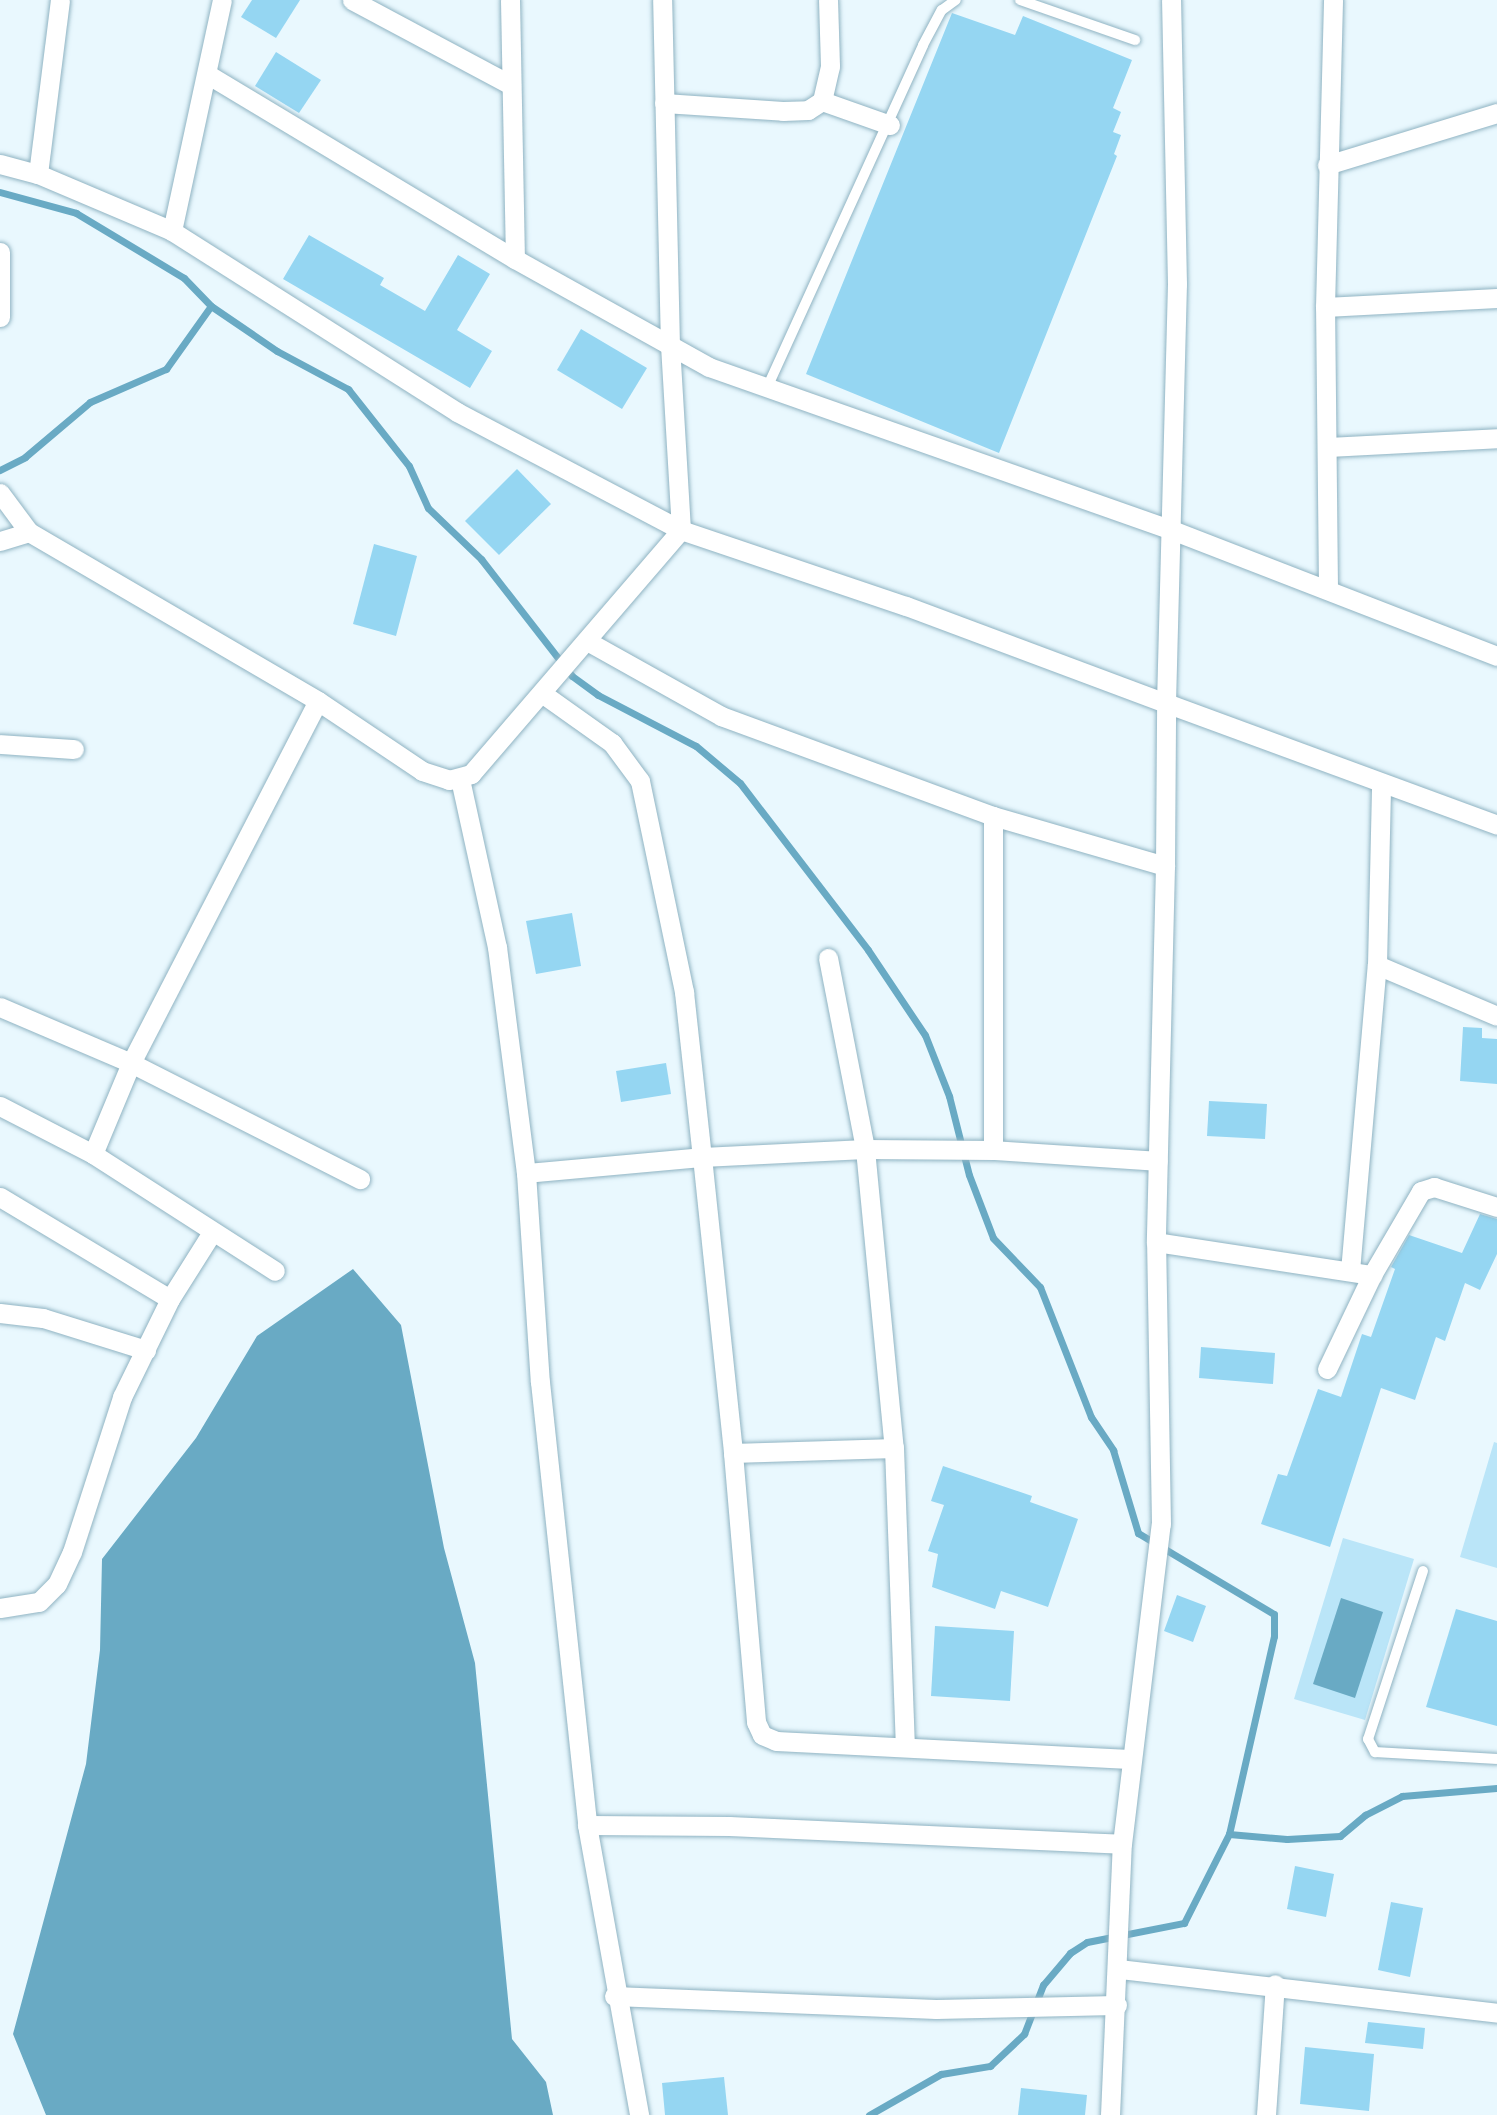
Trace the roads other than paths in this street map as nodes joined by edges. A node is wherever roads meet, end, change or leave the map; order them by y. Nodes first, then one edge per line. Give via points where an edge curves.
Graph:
1 (60, 0) edge
2 (222, 0) edge
3 (352, 0) edge
4 (510, 0) edge
5 (662, 0) edge
6 (828, 0) edge
7 (956, 0) edge
8 (1020, 0) edge
9 (1171, 0) edge
10 (1336, 1) edge
11 (1135, 40) dead end
12 (208, 74) junction
13 (511, 85) junction
14 (822, 102) junction
15 (664, 103) junction
16 (1497, 113) edge
17 (890, 125) junction
18 (0, 164) edge
19 (1327, 166) junction
20 (38, 174) junction
21 (172, 232) junction
22 (0, 252) edge
23 (515, 259) junction
24 (1497, 298) edge
25 (1325, 307) junction
26 (0, 317) edge
27 (670, 346) junction
28 (765, 390) junction
29 (1497, 438) edge
30 (1328, 447) junction
31 (1, 495) edge
32 (681, 530) junction
33 (1172, 530) junction
34 (29, 532) junction
35 (0, 541) edge
36 (1328, 587) junction
37 (584, 644) junction
38 (1497, 656) edge
39 (548, 688) junction
40 (318, 701) junction
41 (1166, 703) junction
42 (0, 744) edge
43 (74, 749) dead end
44 (460, 779) junction
45 (1381, 783) junction
46 (993, 816) junction
47 (1497, 825) edge
48 (1165, 866) junction
49 (828, 958) dead end
50 (1377, 965) junction
51 (0, 1007) edge
52 (1497, 1016) edge
53 (131, 1063) junction
54 (0, 1106) edge
55 (865, 1149) junction
56 (986, 1150) junction
57 (93, 1154) junction
58 (702, 1157) junction
59 (1158, 1161) junction
60 (526, 1172) junction
61 (360, 1179) dead end
62 (0, 1197) edge
63 (1497, 1207) edge
64 (211, 1234) junction
65 (1156, 1242) junction
66 (1350, 1270) junction
67 (275, 1271) dead end
68 (1372, 1275) junction
69 (170, 1300) junction
70 (0, 1313) edge
71 (146, 1350) junction
72 (1327, 1369) dead end
73 (894, 1448) junction
74 (733, 1452) junction
75 (1423, 1571) dead end
76 (0, 1608) edge
77 (905, 1747) junction
78 (1130, 1759) junction
79 (1497, 1759) edge
80 (587, 1825) junction
81 (1122, 1844) junction
82 (1119, 1960) junction
83 (1275, 1984) junction
84 (614, 1996) junction
85 (1117, 2005) junction
86 (1497, 2013) edge
87 (639, 2115) edge
88 (1110, 2115) edge
89 (1266, 2115) edge

1 - 20 street
2 - 12 street
3 - 13 street
4 - 13 street
5 - 15 street
6 - 14 street via 830,66
7 - 17 lane via 942,10 923,45
8 - 11 lane
9 - 33 street via 1177,284
10 - 19 street
12 - 21 street
12 - 23 street
13 - 23 street
14 - 15 street via 808,110 783,111
14 - 17 street
15 - 27 street
16 - 19 street
17 - 28 lane
18 - 20 street
19 - 25 street
20 - 21 street
21 - 32 street via 457,412
22 - 26 street
23 - 27 street
24 - 25 street
25 - 30 street
27 - 28 street
27 - 32 street
28 - 33 street
29 - 30 street
30 - 36 street
31 - 34 street
32 - 37 street
32 - 41 street via 906,606
33 - 36 street
33 - 41 street
34 - 35 street
34 - 40 street
36 - 38 street
37 - 39 street
37 - 46 street via 721,716
39 - 44 street via 481,765
39 - 58 street via 612,743 640,781 684,992
40 - 44 street via 422,771 435,778
40 - 53 street
41 - 45 street
41 - 48 street
42 - 43 street
44 - 60 street via 497,947
45 - 47 street
45 - 50 street
46 - 48 street
46 - 56 street
48 - 59 street
49 - 55 street
50 - 52 street
50 - 66 street
51 - 53 street
53 - 57 street
53 - 61 street
54 - 57 street
55 - 56 street
55 - 58 street
55 - 73 street
56 - 59 street
57 - 64 street
58 - 60 street
58 - 74 street
59 - 65 street
60 - 80 street via 540,1382
62 - 69 street
63 - 68 street via 1434,1186 1421,1191
64 - 67 street
64 - 69 street
65 - 66 street
65 - 78 street via 1160,1529
66 - 68 street
68 - 72 street
69 - 71 street
70 - 71 street via 43,1318
71 - 76 street via 122,1397 72,1552 57,1584 38,1602
73 - 74 street
73 - 77 street
74 - 77 street via 759,1731 776,1741
75 - 79 lane via 1368,1739 1375,1752
77 - 78 street
78 - 81 street
80 - 81 street via 729,1826
80 - 84 street
81 - 82 street
82 - 83 street
82 - 85 street
83 - 86 street
83 - 89 street
84 - 85 street via 936,2009
84 - 87 street
85 - 88 street

